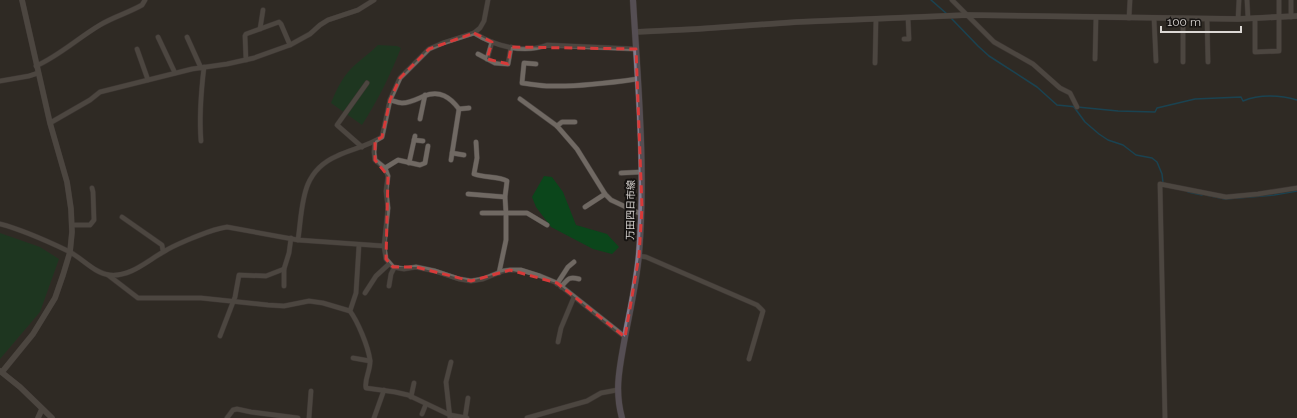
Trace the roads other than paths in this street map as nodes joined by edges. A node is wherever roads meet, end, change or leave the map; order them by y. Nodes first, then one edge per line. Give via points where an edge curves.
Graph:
1 (22, 0) edge
2 (145, 0) edge
3 (374, 0) edge
4 (488, 0) edge
5 (633, 0) edge
6 (952, 0) edge
7 (1130, 0) edge
8 (1238, 0) edge
9 (1248, 0) edge
10 (1279, 0) edge
11 (1291, 0) edge
12 (262, 10) dead end
13 (968, 15) junction
14 (1294, 16) edge
15 (1096, 17) junction
16 (1279, 17) junction
17 (908, 18) junction
18 (1129, 18) junction
19 (1154, 18) junction
20 (1183, 18) junction
21 (1248, 18) junction
22 (1255, 18) junction
23 (876, 19) junction
24 (1207, 19) junction
25 (1238, 19) junction
26 (260, 29) junction
27 (635, 32) junction
28 (474, 33) junction
29 (158, 37) dead end
30 (187, 37) dead end
31 (904, 39) dead end
32 (492, 42) junction
33 (290, 45) junction
34 (511, 47) junction
35 (137, 49) dead end
36 (636, 49) junction
37 (478, 54) dead end
38 (487, 59) junction
39 (1095, 59) dead end
40 (246, 60) junction
41 (1156, 61) dead end
42 (1183, 62) dead end
43 (1208, 62) dead end
44 (875, 63) dead end
45 (536, 64) dead end
46 (36, 66) junction
47 (203, 68) junction
48 (38, 73) junction
49 (175, 73) junction
50 (637, 79) junction
51 (148, 80) junction
52 (0, 81) edge
53 (367, 82) dead end
54 (425, 96) junction
55 (520, 99) dead end
56 (390, 100) junction
57 (1077, 107) dead end
58 (469, 108) dead end
59 (459, 109) junction
60 (420, 119) dead end
61 (575, 122) dead end
62 (50, 123) junction
63 (557, 126) junction
64 (201, 141) dead end
65 (375, 141) junction
66 (423, 142) dead end
67 (476, 142) dead end
68 (428, 146) dead end
69 (362, 147) junction
70 (452, 153) junction
71 (464, 155) dead end
72 (451, 160) dead end
73 (409, 163) junction
74 (385, 168) junction
75 (641, 172) junction
76 (621, 173) dead end
77 (92, 188) dead end
78 (1297, 188) edge
79 (468, 194) dead end
80 (605, 194) junction
81 (505, 197) junction
82 (585, 207) dead end
83 (482, 213) dead end
84 (506, 213) junction
85 (641, 214) junction
86 (122, 217) dead end
87 (0, 224) edge
88 (72, 225) junction
89 (547, 225) dead end
90 (291, 238) junction
91 (298, 240) junction
92 (359, 244) junction
93 (384, 246) junction
94 (163, 251) junction
95 (70, 252) junction
96 (639, 256) junction
97 (574, 262) dead end
98 (389, 264) junction
99 (394, 268) junction
100 (284, 269) junction
101 (499, 273) junction
102 (108, 275) junction
103 (579, 279) dead end
104 (559, 285) junction
105 (284, 286) dead end
106 (389, 286) dead end
107 (365, 293) dead end
108 (574, 297) junction
109 (233, 302) junction
110 (350, 311) junction
111 (220, 336) dead end
112 (625, 337) junction
113 (558, 342) dead end
114 (353, 358) dead end
115 (749, 359) dead end
116 (370, 361) junction
117 (451, 362) dead end
118 (1, 372) edge
119 (414, 383) dead end
120 (384, 390) junction
121 (617, 390) junction
122 (311, 391) dead end
123 (411, 397) junction
124 (468, 398) dead end
125 (426, 404) junction
126 (42, 409) junction
127 (422, 414) dead end
128 (450, 416) edge
129 (38, 418) edge
130 (52, 418) edge
131 (227, 418) edge
132 (298, 418) edge
133 (309, 418) edge
134 (374, 418) edge
135 (377, 418) edge
136 (466, 418) edge
137 (527, 418) edge
138 (622, 418) edge
139 (1165, 418) edge

1 - 46 street
2 - 46 street via 142,5 101,24 56,56
3 - 33 street via 358,10 328,20
4 - 28 street via 484,21
5 - 27 main road, 万田四日市線
6 - 13 street
7 - 18 street
8 - 25 street
9 - 21 street
10 - 16 street
11 - 14 street
12 - 26 street
13 - 15 street
13 - 17 street
13 - 57 street via 994,42 1033,64 1060,88 1070,93
14 - 16 street
15 - 18 street
15 - 39 street
16 - 22 street
16 - 22 street via 1280,52 1255,52
17 - 23 street
17 - 31 street via 909,39
18 - 19 street
19 - 20 street
19 - 41 street
20 - 24 street
20 - 42 street
21 - 22 street
21 - 25 street
23 - 27 street
23 - 44 street
24 - 25 street
24 - 43 street
26 - 33 street via 279,22
26 - 40 street via 245,36
27 - 36 main road, 万田四日市線
28 - 32 street
28 - 56 street via 429,49 400,78
29 - 49 street
30 - 47 street
32 - 34 street
32 - 38 street
33 - 40 street
34 - 36 street via 526,49 547,45
34 - 38 street via 508,64 495,63
35 - 51 street
36 - 50 main road, 万田四日市線
37 - 38 street
40 - 47 street
45 - 50 street via 524,63 522,83 550,86
46 - 48 street
47 - 49 street
47 - 64 street
48 - 52 street
48 - 62 street
49 - 51 street
50 - 75 main road, 万田四日市線
51 - 62 street via 100,92
53 - 69 street via 337,125
54 - 56 street via 402,103
54 - 59 street via 447,96
54 - 60 street
55 - 63 street
56 - 65 street via 382,137
58 - 59 street
59 - 70 street
61 - 63 street via 562,122
62 - 88 street via 67,182
63 - 80 street via 577,149
65 - 69 street
65 - 74 street via 375,160
66 - 73 street via 415,138
67 - 81 street via 474,174 503,178 507,181
68 - 73 street via 425,163
69 - 91 street via 336,156 317,169 311,177 304,193
70 - 71 street
70 - 72 street
73 - 74 street via 398,160
74 - 93 street via 388,176 388,208
75 - 76 street
75 - 85 main road, 万田四日市線
77 - 88 street via 94,220 90,225
78 - 139 street via 1226,197 1160,184
79 - 81 street
80 - 82 street
80 - 85 street via 611,200
81 - 84 street
83 - 84 street
84 - 89 street via 527,213
84 - 101 street via 506,240
85 - 96 main road, 万田四日市線
86 - 94 street via 162,245
87 - 95 street
88 - 95 street
90 - 91 street
90 - 94 street via 227,227 217,228
90 - 100 street
91 - 92 street
92 - 93 street
92 - 110 street via 356,293
93 - 98 street
94 - 102 street via 128,272
95 - 102 street via 84,264
95 - 118 street via 55,298 37,328
96 - 112 main road, 万田四日市線
96 - 115 street via 757,305 763,311
97 - 104 street via 568,267
98 - 99 street
98 - 107 street via 376,276
99 - 101 street via 416,267 471,281
99 - 106 street
100 - 105 street
100 - 109 street via 266,276 239,275
101 - 104 street via 520,270
102 - 109 street via 138,298 201,298
103 - 104 street via 573,277
104 - 108 street
108 - 112 street
108 - 113 street
109 - 110 street via 284,306 309,302 323,303
109 - 111 street
110 - 116 street
112 - 121 main road, 万田四日市線
114 - 116 street
116 - 120 street via 366,388
117 - 128 street via 446,382
118 - 126 street
119 - 123 street
120 - 123 street
120 - 134 street
121 - 137 street
121 - 138 main road, 万田四日市線
122 - 133 street
123 - 125 street
124 - 136 street
125 - 127 street
125 - 128 street
126 - 129 street
126 - 130 street
128 - 136 street
131 - 132 street via 237,409
134 - 135 street

